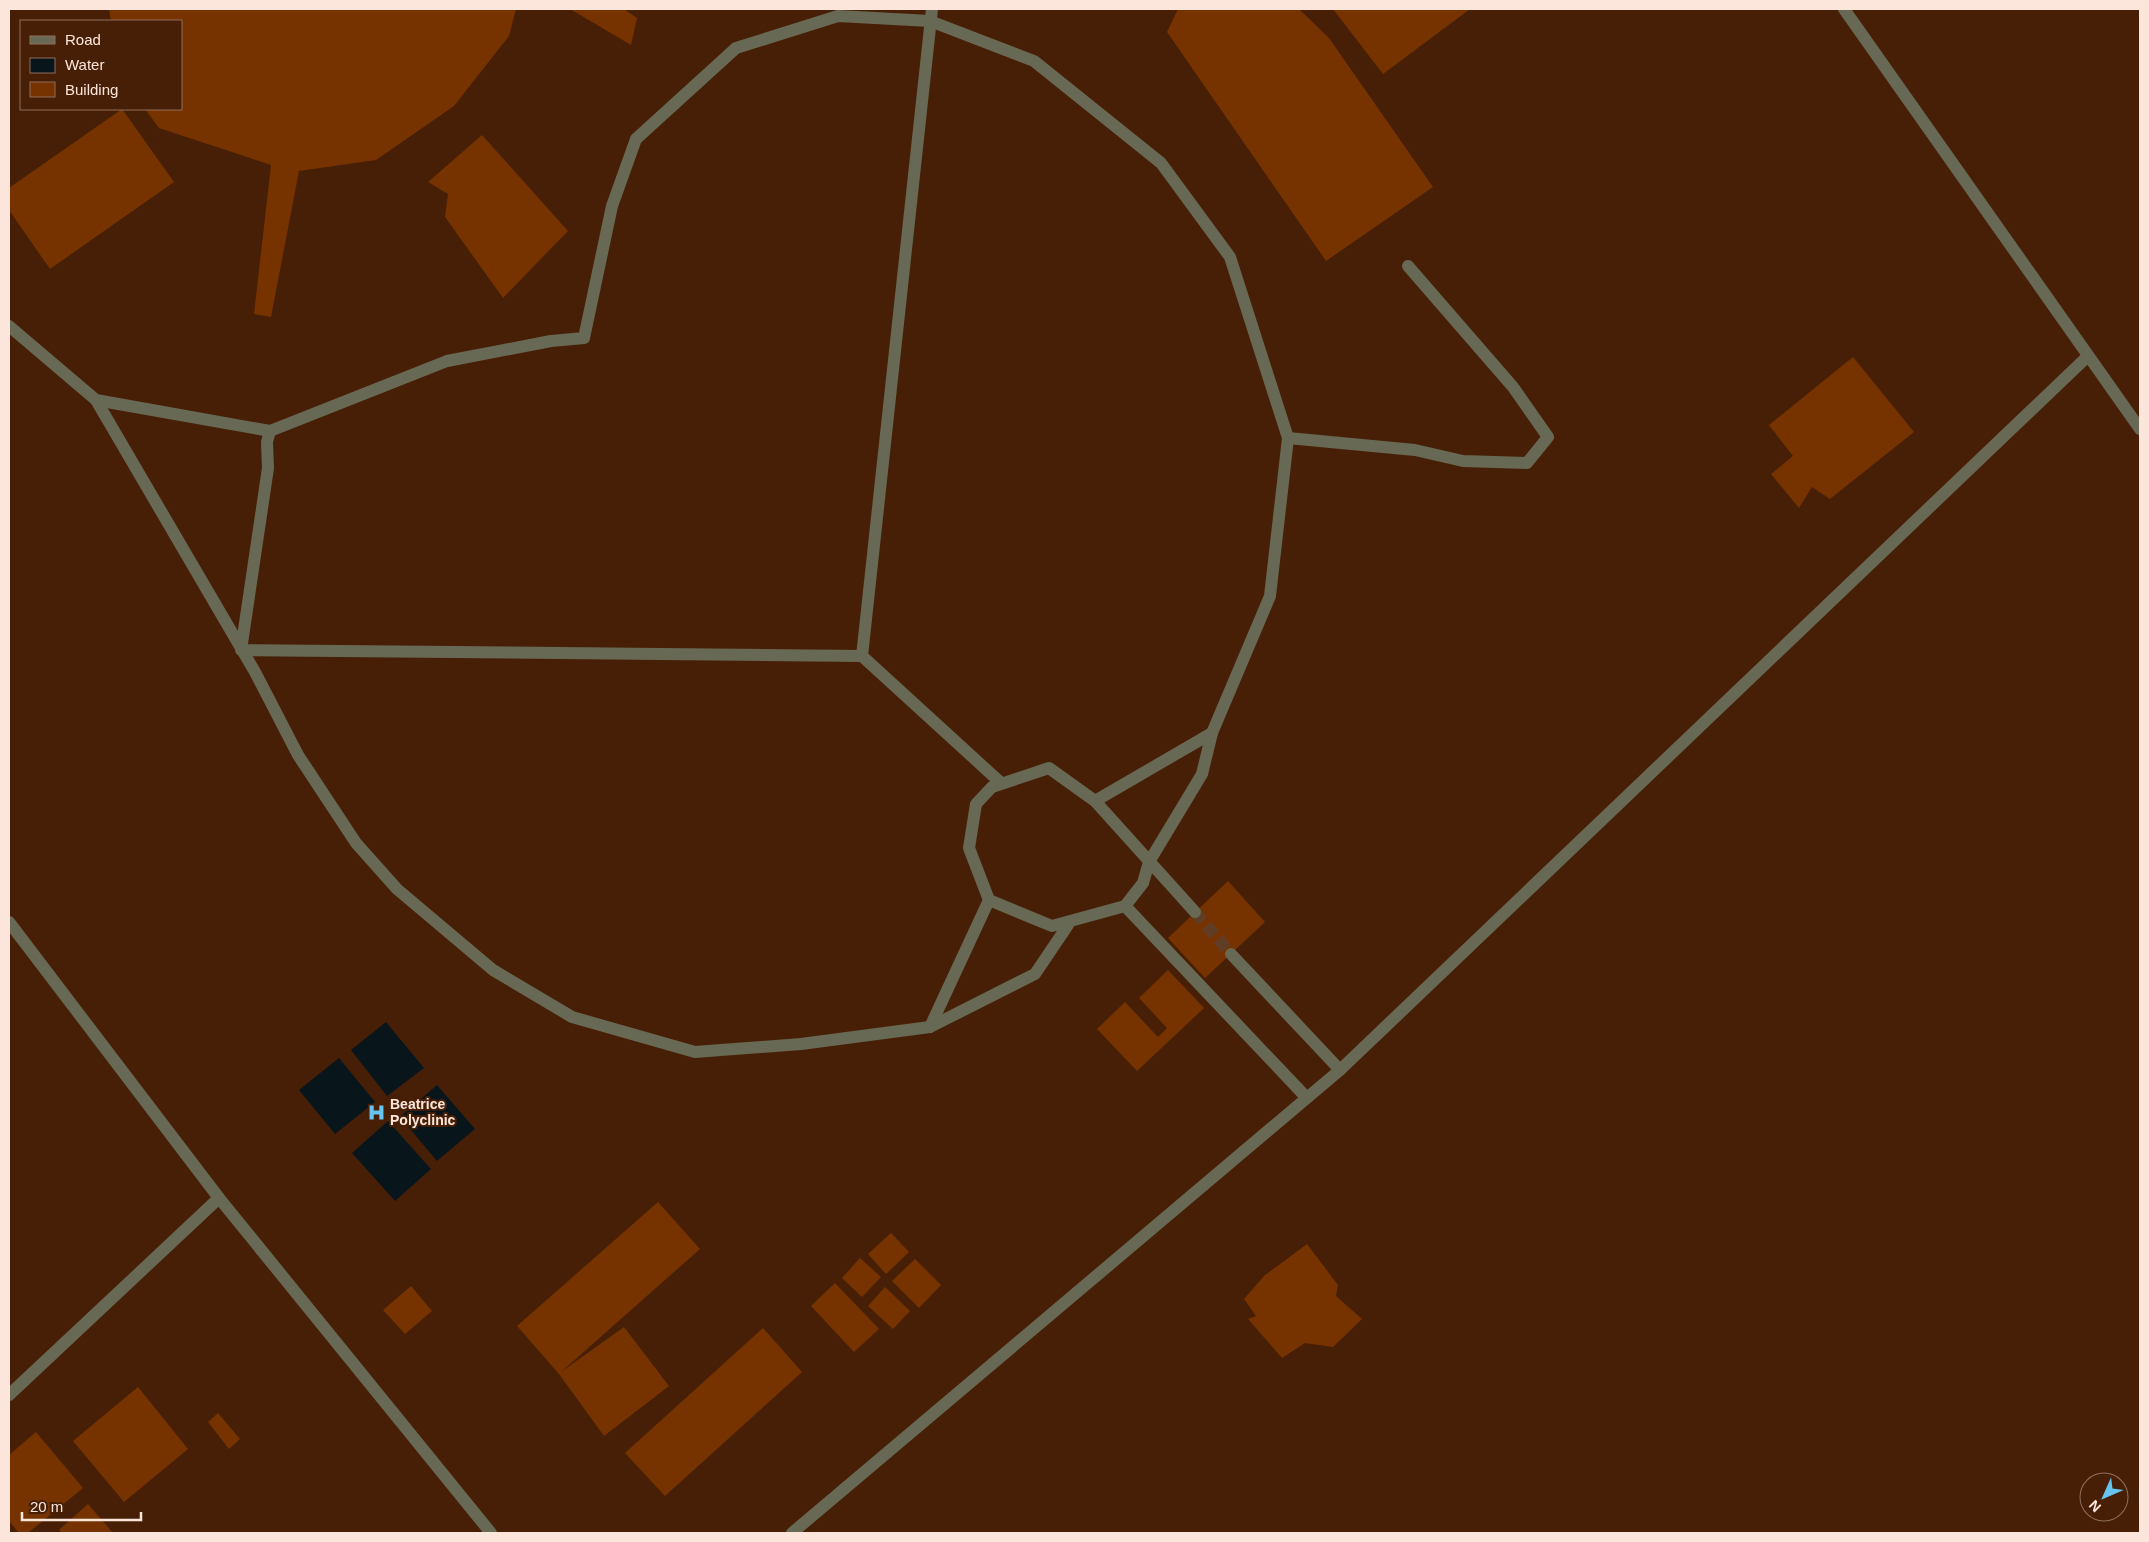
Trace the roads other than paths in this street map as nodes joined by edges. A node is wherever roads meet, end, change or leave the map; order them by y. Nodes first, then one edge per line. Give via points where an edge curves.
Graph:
1 (1844, 9) edge
2 (931, 15) edge
3 (1408, 266) dead end
4 (9, 326) edge
5 (2088, 356) junction
6 (96, 400) junction
7 (2140, 429) edge
8 (270, 431) junction
9 (1288, 438) junction
10 (241, 650) junction
11 (862, 656) junction
12 (1212, 733) junction
13 (1000, 783) junction
14 (1095, 801) junction
15 (1149, 862) junction
16 (989, 900) junction
17 (1125, 906) junction
18 (1195, 912) tunnel mouth
19 (9, 922) edge
20 (1052, 926) junction
21 (1231, 954) tunnel mouth
22 (930, 1027) junction
23 (1340, 1070) junction
24 (1306, 1097) junction
25 (219, 1198) junction
26 (9, 1395) edge
27 (491, 1533) edge
28 (792, 1533) edge

1 - 5 street
2 - 8 street via 838,16 736,48 636,139 612,206 584,338 447,361
2 - 9 street via 1034,61 1161,163 1230,257
2 - 11 street
3 - 9 street via 1513,387 1548,437 1527,464 1463,461 1415,450
4 - 6 street
5 - 7 street
5 - 23 street
6 - 8 street
6 - 10 street
8 - 10 street via 268,468
9 - 12 street via 1270,596
10 - 11 street
10 - 22 street via 318,787 356,843 397,889 493,970 572,1017 695,1052 800,1044
11 - 13 street
12 - 14 street
12 - 15 street via 1202,774
13 - 14 street via 1049,768
13 - 16 street via 976,804 969,848
14 - 15 street
15 - 17 street via 1143,884
15 - 18 street
16 - 20 street
16 - 22 street
17 - 20 street
17 - 24 street
19 - 25 street
20 - 22 street via 1068,925 1035,974
21 - 23 street
23 - 24 street
24 - 28 street
25 - 26 street
25 - 27 street

